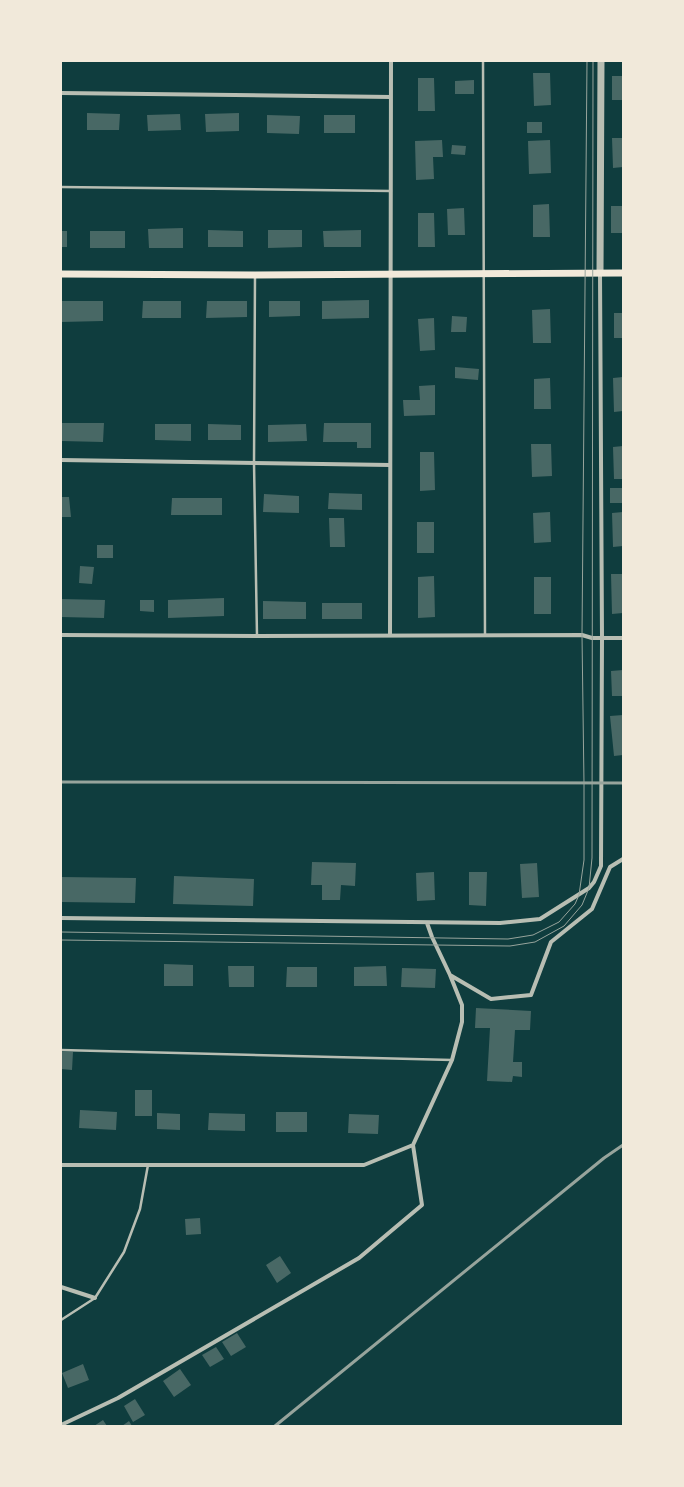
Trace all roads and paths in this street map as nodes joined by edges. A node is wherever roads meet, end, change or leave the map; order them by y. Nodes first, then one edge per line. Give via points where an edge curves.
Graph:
1 (392, 61) edge
2 (482, 61) edge
3 (601, 61) edge
4 (61, 93) edge
5 (391, 97) junction
6 (61, 187) edge
7 (391, 191) junction
8 (600, 273) junction
9 (623, 273) edge
10 (61, 274) edge
11 (390, 274) junction
12 (484, 274) junction
13 (255, 275) junction
14 (61, 460) edge
15 (254, 463) junction
16 (390, 465) junction
17 (61, 635) edge
18 (390, 635) junction
19 (485, 635) junction
20 (257, 636) junction
21 (602, 638) junction
22 (623, 638) edge
23 (623, 859) edge
24 (61, 918) edge
25 (427, 923) junction
26 (450, 975) junction
27 (61, 1050) edge
28 (452, 1060) junction
29 (413, 1145) junction
30 (61, 1165) edge
31 (148, 1165) junction
32 (61, 1287) edge
33 (95, 1298) junction
34 (61, 1320) edge
35 (61, 1425) edge

1 - 5 street
2 - 12 lane
3 - 8 street
4 - 5 street
5 - 7 street
6 - 7 lane
7 - 11 street
8 - 9 main road
8 - 12 main road
8 - 21 street
10 - 13 main road
11 - 12 main road
11 - 13 main road
11 - 16 street
12 - 19 lane
13 - 15 lane
14 - 15 street
15 - 16 street
15 - 20 lane
16 - 18 street
17 - 20 street
18 - 19 street
18 - 20 street
19 - 21 street via 582,634
21 - 22 street
21 - 25 street via 601,866 594,882 589,888 540,919 500,923
23 - 26 street via 610,867 592,909 551,942 531,995 491,999
24 - 25 street
25 - 26 street
26 - 28 street via 462,1005 462,1022
27 - 28 lane
28 - 29 street
29 - 31 street via 364,1165
29 - 35 street via 422,1205 359,1258 118,1398
30 - 31 street
31 - 33 lane via 140,1209 124,1252
32 - 33 street
33 - 34 lane

